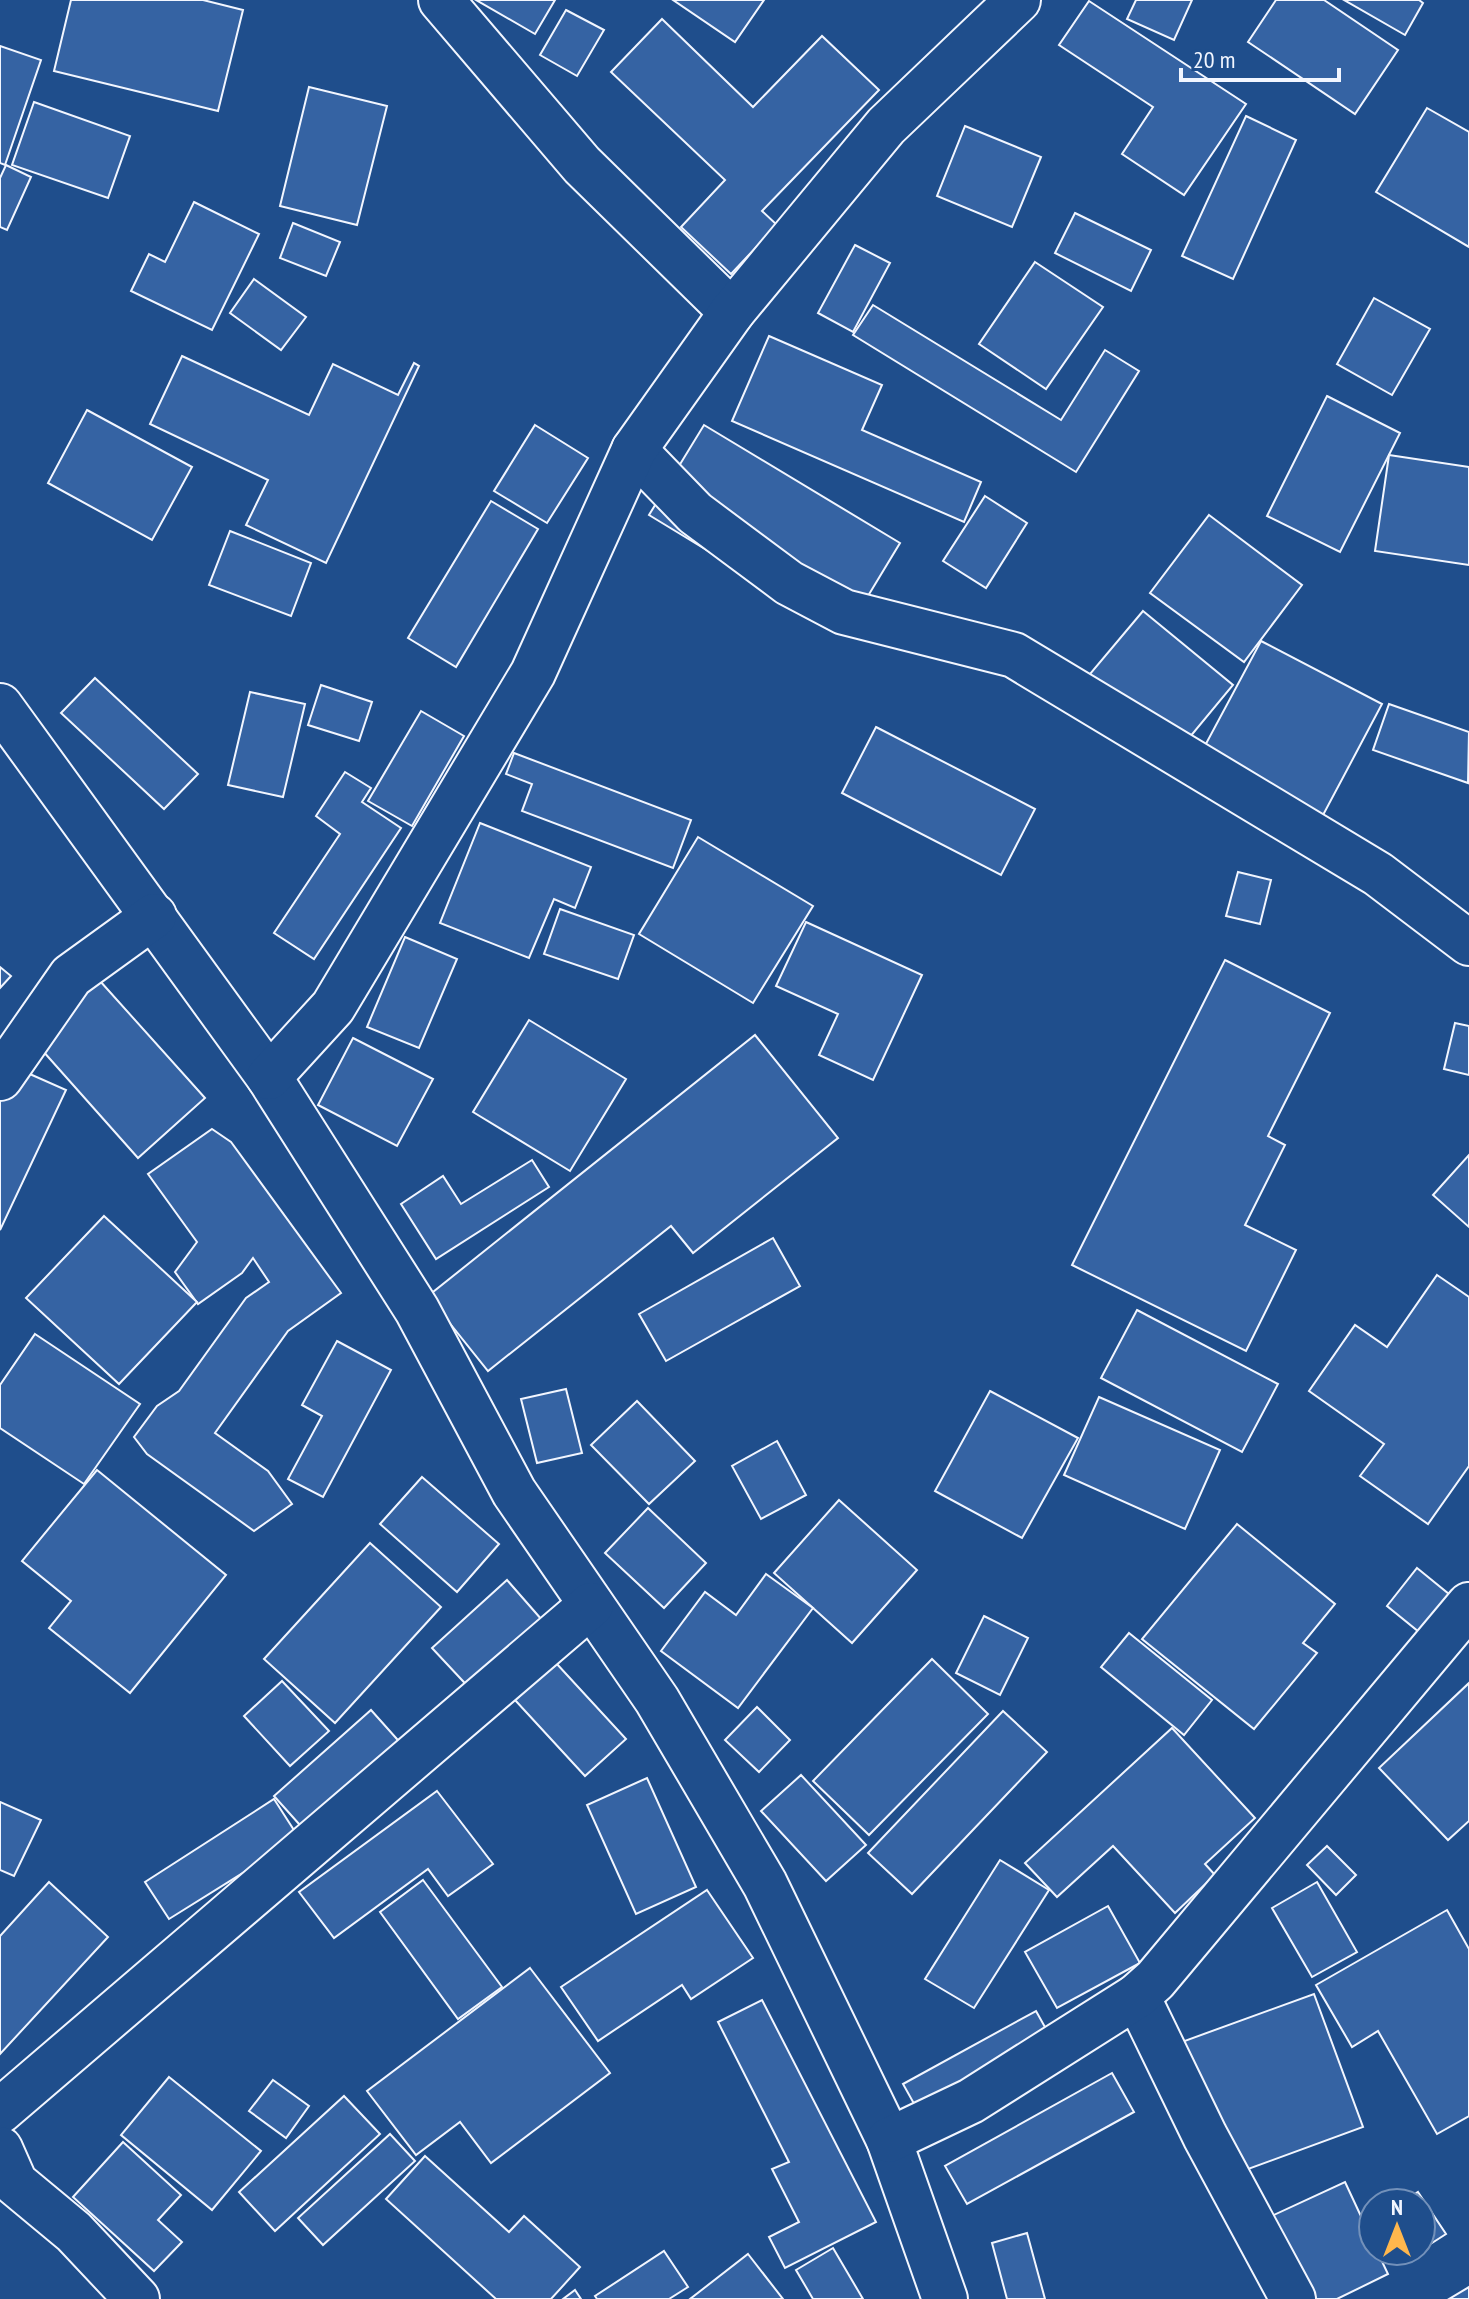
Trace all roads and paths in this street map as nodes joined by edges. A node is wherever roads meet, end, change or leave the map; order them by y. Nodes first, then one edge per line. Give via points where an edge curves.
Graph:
1 (441, 0) edge
2 (1018, 0) edge
3 (732, 312) junction
4 (634, 450) junction
5 (0, 706) edge
6 (154, 916) junction
7 (1469, 943) edge
8 (269, 1077) junction
9 (0, 1078) edge
10 (591, 1605) junction
11 (1469, 1605) edge
12 (1137, 1996) junction
13 (0, 2111) edge
14 (889, 2140) junction
15 (0, 2149) edge
16 (137, 2299) edge
17 (945, 2299) edge
18 (1293, 2299) edge

1 - 3 street via 582,165
2 - 3 street via 886,126
3 - 4 street
4 - 7 street via 695,513 789,583 844,612 1014,655 1378,874
4 - 8 street via 533,673 333,1007
5 - 6 street
6 - 8 street
6 - 9 street via 71,976
8 - 10 street via 417,1310 514,1492
10 - 13 street
10 - 14 street via 657,1700 765,1884
11 - 12 street
12 - 14 street via 971,2101
12 - 18 street
14 - 17 street
15 - 16 street via 15,2183 74,2232

